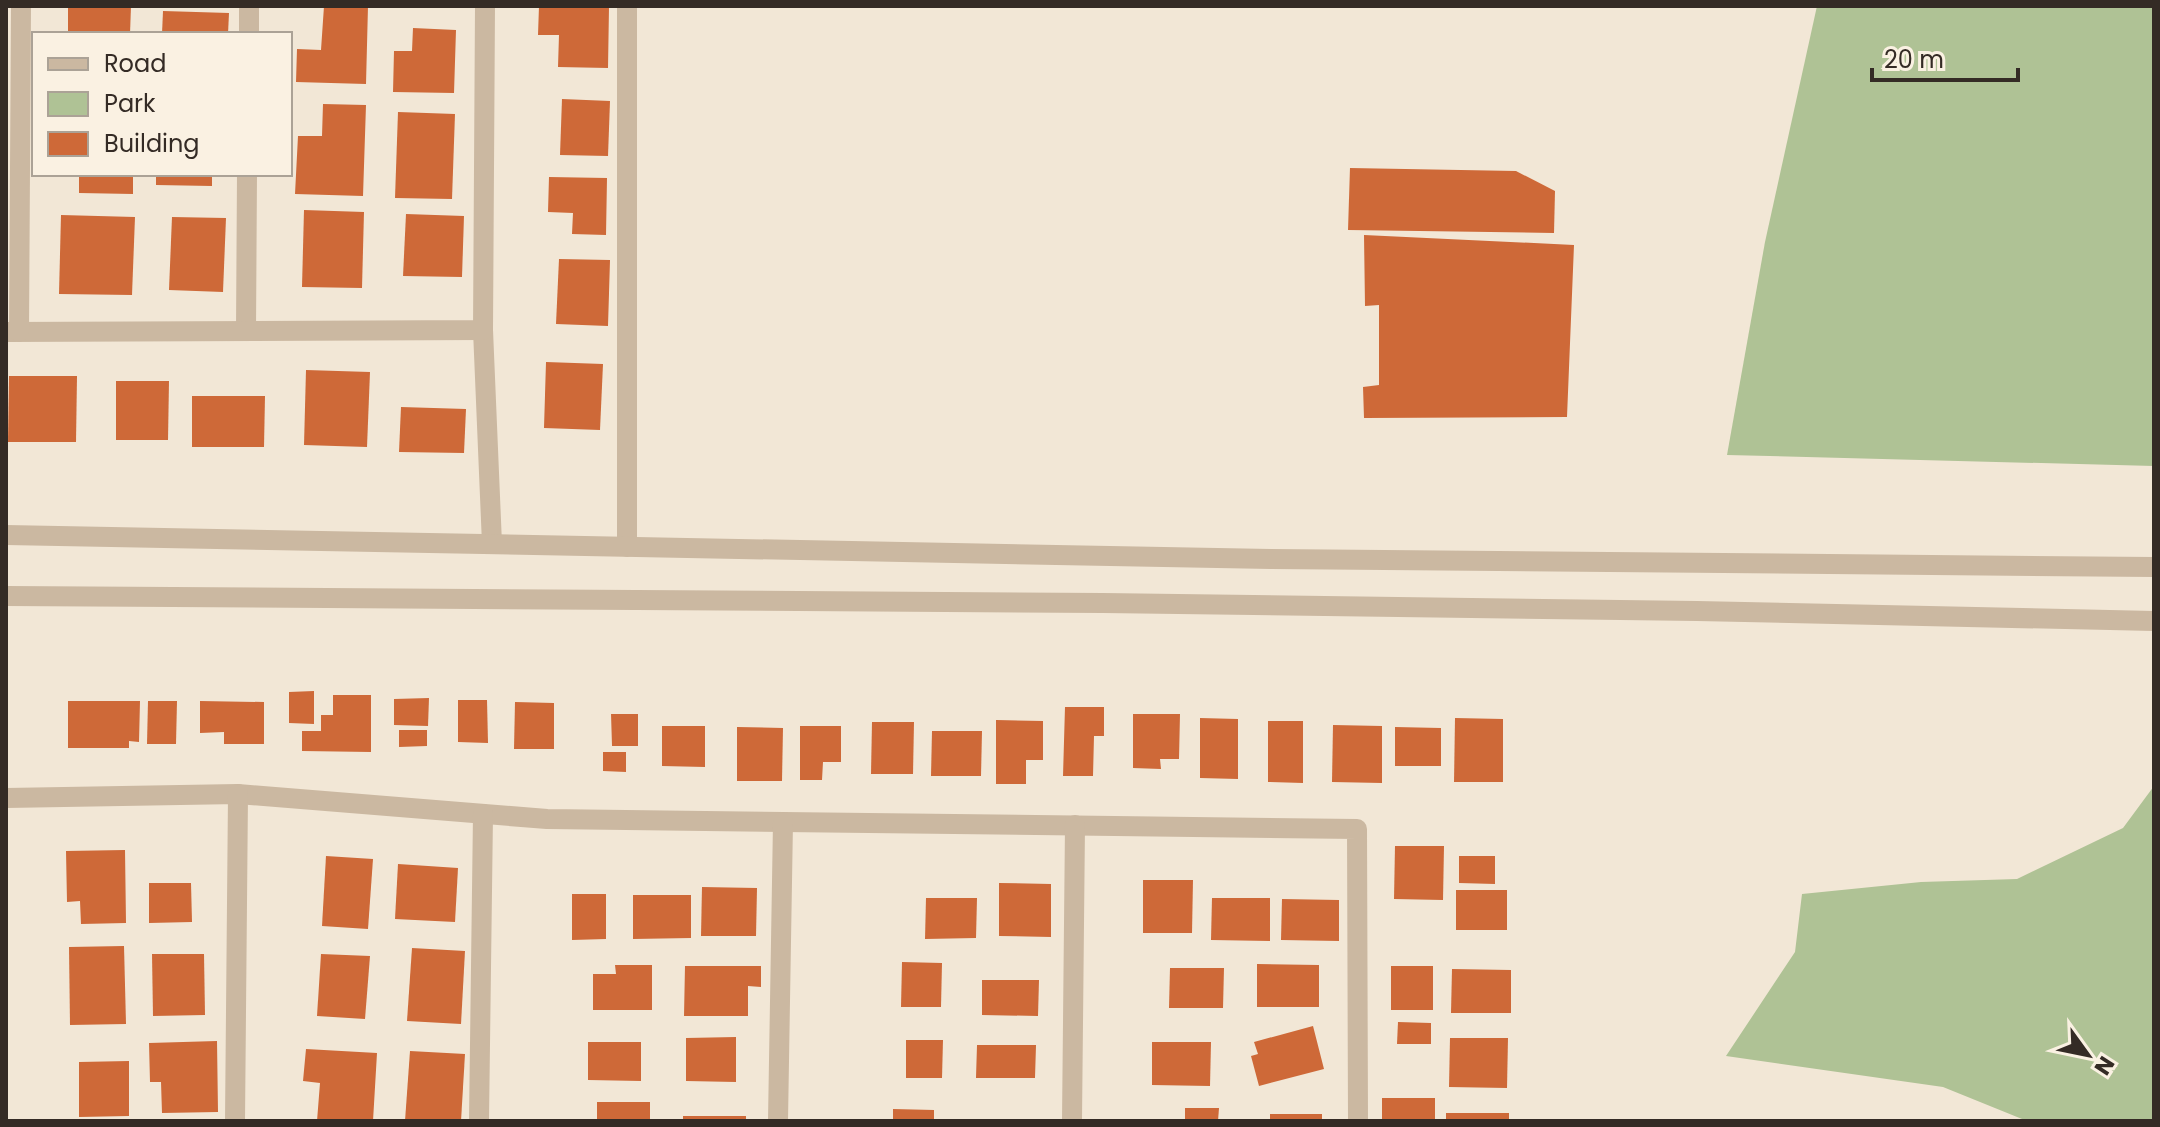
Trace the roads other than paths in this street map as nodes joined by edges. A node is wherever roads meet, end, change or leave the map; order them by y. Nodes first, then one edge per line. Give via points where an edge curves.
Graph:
1 (21, 6) edge
2 (249, 6) edge
3 (485, 6) edge
4 (627, 6) edge
5 (249, 32) edge
6 (247, 176) edge
7 (483, 330) junction
8 (246, 331) junction
9 (12, 332) edge
10 (6, 535) edge
11 (492, 544) junction
12 (627, 547) junction
13 (2154, 567) edge
14 (6, 596) edge
15 (2154, 621) edge
16 (238, 794) junction
17 (6, 798) edge
18 (483, 814) junction
19 (783, 822) junction
20 (1075, 825) junction
21 (235, 1121) edge
22 (479, 1121) edge
23 (778, 1121) edge
24 (1072, 1121) edge
25 (1358, 1121) edge

1 - 9 street
2 - 5 street
3 - 7 street
4 - 12 street
6 - 8 street
7 - 8 street
7 - 11 street
8 - 9 street
10 - 11 street
11 - 12 street
12 - 13 street
14 - 15 street via 1103,603
16 - 17 street
16 - 18 street
16 - 21 street
18 - 19 street
18 - 22 street
19 - 20 street
19 - 23 street
20 - 24 street
20 - 25 street via 1357,829

